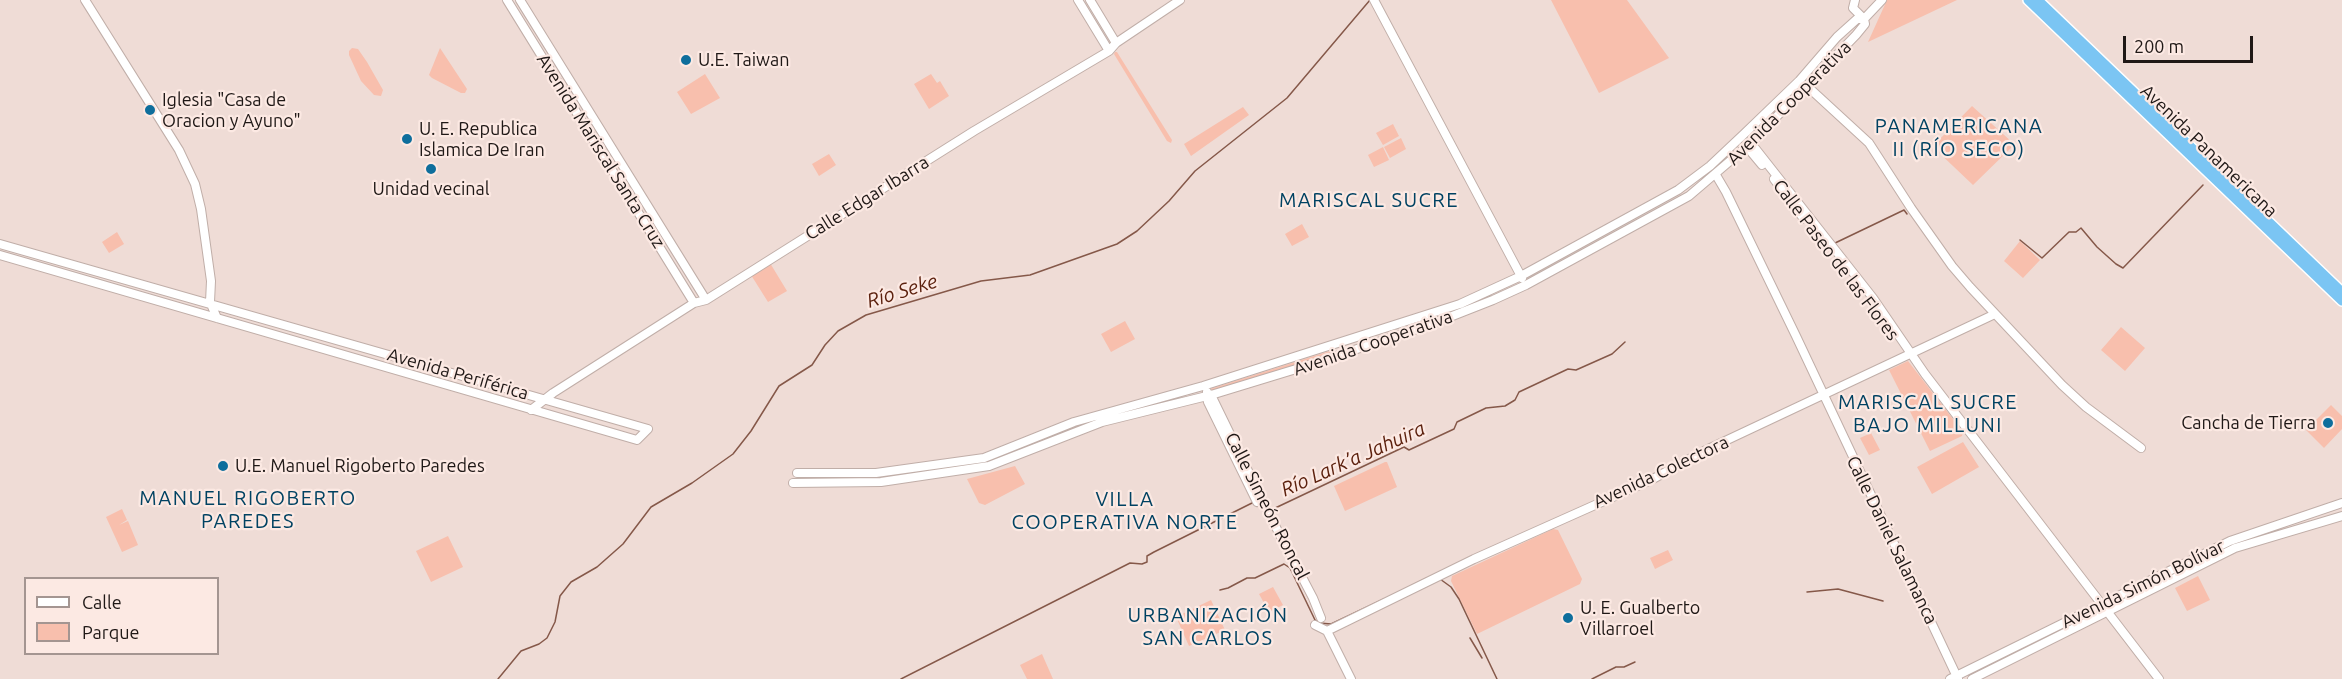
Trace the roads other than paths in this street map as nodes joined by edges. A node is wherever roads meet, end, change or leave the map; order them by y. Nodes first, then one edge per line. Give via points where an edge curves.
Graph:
1 (86, 0) edge
2 (507, 0) edge
3 (520, 0) edge
4 (1078, 0) edge
5 (1090, 0) edge
6 (1180, 0) edge
7 (1855, 0) edge
8 (1882, 0) edge
9 (2028, 0) edge
10 (2038, 0) edge
11 (1376, 3) edge
12 (1864, 19) junction
13 (1116, 43) junction
14 (1108, 51) junction
15 (1807, 86) junction
16 (1749, 145) junction
17 (1716, 175) junction
18 (0, 244) edge
19 (0, 255) edge
20 (1521, 276) junction
21 (1526, 285) junction
22 (2342, 292) edge
23 (706, 300) junction
24 (210, 302) junction
25 (2342, 302) edge
26 (694, 303) junction
27 (1995, 314) junction
28 (217, 318) junction
29 (1909, 355) junction
30 (1203, 386) junction
31 (1210, 395) junction
32 (1823, 396) junction
33 (545, 399) junction
34 (531, 410) junction
35 (2141, 448) dead end
36 (798, 473) dead end
37 (793, 483) dead end
38 (2342, 503) edge
39 (2342, 516) edge
40 (2233, 545) junction
41 (2102, 605) junction
42 (2109, 612) junction
43 (1321, 618) dead end
44 (1315, 625) dead end
45 (1327, 631) junction
46 (1955, 678) edge
47 (1351, 679) edge
48 (1972, 679) edge
49 (2159, 679) edge

1 - 24 street via 179,150 199,198 211,281
2 - 26 street, Avenida Mariscal Santa Cruz
3 - 23 street, Avenida Mariscal Santa Cruz
4 - 14 street
5 - 13 street
6 - 13 street, Calle Edgar Ibarra
7 - 12 street via 1852,8
8 - 12 street, Avenida Cooperativa
9 - 25 highway, Avenida Panamericana
10 - 22 highway, Avenida Panamericana
11 - 20 street
12 - 15 street, Avenida Cooperativa via 1865,24 1856,35
12 - 20 street, Avenida Cooperativa via 1857,18 1744,134 1678,190
13 - 14 street, Calle Edgar Ibarra
14 - 23 street, Calle Edgar Ibarra
15 - 16 street, Avenida Cooperativa
15 - 27 street via 1869,142 1952,266
16 - 17 street, Avenida Cooperativa
16 - 29 street, Calle Paseo de las Flores
17 - 21 street, Avenida Cooperativa via 1662,213
17 - 32 street, Calle Daniel Salamanca
18 - 24 street, Avenida Periférica
19 - 28 street
20 - 21 street
20 - 30 street, Avenida Cooperativa via 1460,304
21 - 31 street, Avenida Cooperativa via 1432,324
23 - 26 street, Calle Edgar Ibarra
24 - 28 street
24 - 33 street, Avenida Periférica
26 - 33 street, Calle Edgar Ibarra
27 - 29 street, Avenida Colectora
27 - 35 street via 2062,386
28 - 34 street, Avenida Periférica
29 - 32 street, Avenida Colectora
29 - 41 street, Calle Paseo de las Flores
30 - 31 street, Calle Simeón Roncal
30 - 36 street, Avenida Cooperativa via 1074,422 984,458 876,473
31 - 37 street, Avenida Cooperativa via 1102,422 989,466 881,482
31 - 43 street, Calle Simeón Roncal via 1208,402
32 - 45 street, Avenida Colectora
32 - 46 street, Calle Daniel Salamanca
33 - 34 street, Calle Edgar Ibarra
33 - 34 street, Avenida Periférica via 648,429 637,441
38 - 40 street, Avenida Simón Bolívar
39 - 40 street, Avenida Simón Bolívar
40 - 41 street, Avenida Simón Bolívar
40 - 42 street, Avenida Simón Bolívar
41 - 42 street, Calle Paseo de las Flores
41 - 46 street, Avenida Simón Bolívar
42 - 48 street, Avenida Simón Bolívar
42 - 49 street
44 - 45 street
45 - 47 street

